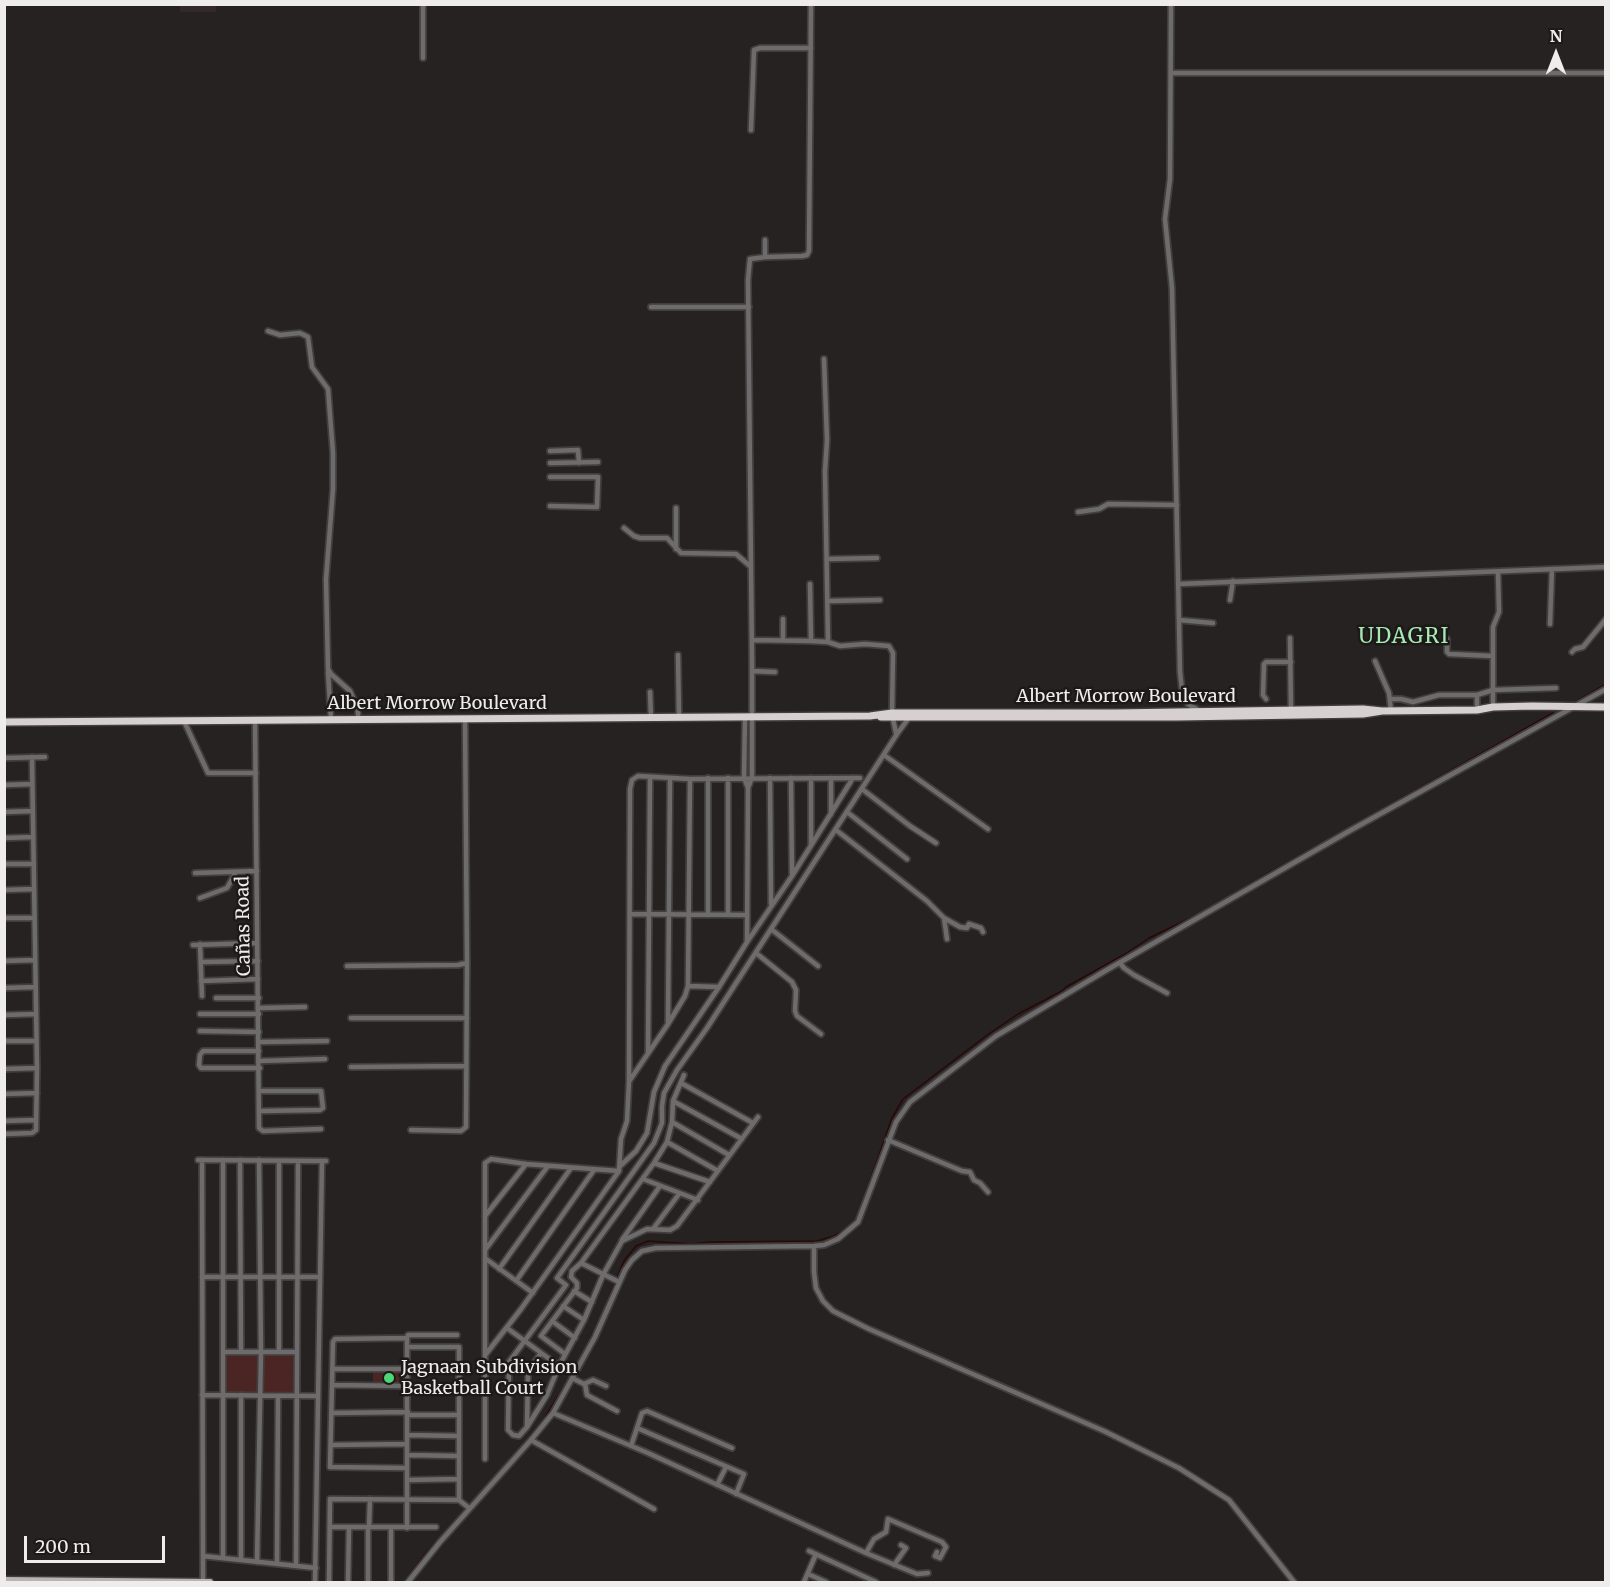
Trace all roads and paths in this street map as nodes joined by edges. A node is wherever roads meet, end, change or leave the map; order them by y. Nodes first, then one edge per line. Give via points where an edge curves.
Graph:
1 (423, 4) edge
2 (812, 4) edge
3 (1171, 4) edge
4 (811, 48) junction
5 (423, 58) dead end
6 (1171, 73) junction
7 (1605, 73) edge
8 (751, 130) dead end
9 (765, 240) dead end
10 (765, 256) junction
11 (651, 307) dead end
12 (749, 307) junction
13 (268, 331) dead end
14 (824, 358) dead end
15 (550, 451) dead end
16 (598, 462) dead end
17 (550, 463) dead end
18 (579, 463) junction
19 (550, 477) dead end
20 (1177, 505) junction
21 (550, 506) dead end
22 (676, 508) dead end
23 (1078, 512) dead end
24 (624, 528) dead end
25 (676, 549) junction
26 (877, 558) dead end
27 (828, 559) junction
28 (750, 566) junction
29 (1605, 567) edge
30 (1552, 570) junction
31 (1498, 572) junction
32 (1233, 582) junction
33 (810, 584) dead end
34 (1179, 584) junction
35 (880, 600) dead end
36 (1230, 600) dead end
37 (828, 601) junction
38 (783, 619) dead end
39 (1605, 619) edge
40 (1179, 620) junction
41 (1213, 623) dead end
42 (1550, 624) dead end
43 (1290, 638) dead end
44 (1447, 639) dead end
45 (752, 640) junction
46 (783, 640) junction
47 (811, 641) junction
48 (828, 642) junction
49 (1572, 652) dead end
50 (678, 655) dead end
51 (1493, 656) junction
52 (1375, 661) dead end
53 (1291, 662) junction
54 (328, 669) junction
55 (752, 671) junction
56 (775, 672) dead end
57 (1556, 688) dead end
58 (1605, 689) edge
59 (1493, 690) junction
60 (650, 693) dead end
61 (1477, 695) junction
62 (1266, 699) dead end
63 (1390, 699) junction
64 (1185, 702) junction
65 (1493, 707) junction
66 (1575, 707) junction
67 (1605, 707) edge
68 (1291, 710) junction
69 (1477, 710) junction
70 (1203, 711) junction
71 (1382, 711) junction
72 (1391, 711) junction
73 (1178, 712) junction
74 (892, 716) junction
75 (679, 717) junction
76 (748, 717) junction
77 (651, 718) junction
78 (465, 719) junction
79 (908, 719) junction
80 (331, 720) junction
81 (358, 720) junction
82 (184, 721) junction
83 (255, 721) junction
84 (4, 722) edge
85 (897, 734) junction
86 (884, 755) junction
87 (32, 757) junction
88 (45, 757) dead end
89 (4, 758) edge
90 (256, 773) junction
91 (650, 777) junction
92 (670, 778) junction
93 (708, 778) junction
94 (728, 778) junction
95 (744, 778) junction
96 (752, 778) junction
97 (770, 778) junction
98 (791, 778) junction
99 (811, 778) junction
100 (831, 778) junction
101 (853, 778) junction
102 (860, 778) dead end
103 (690, 779) junction
104 (32, 784) junction
105 (4, 785) edge
106 (748, 788) junction
107 (862, 789) junction
108 (33, 811) junction
109 (4, 812) edge
110 (847, 812) junction
111 (831, 814) junction
112 (811, 826) junction
113 (822, 828) junction
114 (988, 829) dead end
115 (836, 830) junction
116 (33, 837) junction
117 (4, 838) edge
118 (936, 843) dead end
119 (811, 846) junction
120 (907, 859) dead end
121 (4, 864) edge
122 (34, 864) junction
123 (257, 871) junction
124 (236, 872) junction
125 (195, 873) dead end
126 (792, 876) junction
127 (771, 887) junction
128 (782, 888) junction
129 (34, 889) junction
130 (4, 890) edge
131 (200, 898) dead end
132 (771, 905) junction
133 (630, 914) junction
134 (649, 915) junction
135 (670, 915) junction
136 (708, 915) junction
137 (728, 915) junction
138 (689, 916) junction
139 (754, 917) junction
140 (4, 918) edge
141 (34, 918) junction
142 (944, 918) junction
143 (771, 929) junction
144 (983, 932) dead end
145 (947, 939) dead end
146 (747, 942) junction
147 (257, 943) junction
148 (200, 944) junction
149 (193, 945) dead end
150 (756, 953) junction
151 (34, 960) junction
152 (4, 961) edge
153 (258, 961) junction
154 (201, 962) junction
155 (467, 963) junction
156 (1120, 963) junction
157 (347, 966) dead end
158 (818, 966) dead end
159 (258, 979) junction
160 (201, 981) junction
161 (688, 986) junction
162 (35, 987) junction
163 (719, 987) junction
164 (4, 988) edge
165 (1167, 993) dead end
166 (202, 996) dead end
167 (216, 998) dead end
168 (259, 998) junction
169 (305, 1007) dead end
170 (259, 1008) junction
171 (36, 1014) junction
172 (200, 1014) dead end
173 (259, 1014) junction
174 (4, 1015) edge
175 (351, 1018) dead end
176 (467, 1018) junction
177 (668, 1024) junction
178 (200, 1031) dead end
179 (259, 1032) junction
180 (821, 1035) dead end
181 (4, 1041) edge
182 (36, 1041) junction
183 (327, 1041) dead end
184 (259, 1042) junction
185 (259, 1051) junction
186 (648, 1053) junction
187 (325, 1059) dead end
188 (259, 1061) junction
189 (466, 1066) junction
190 (351, 1067) dead end
191 (37, 1068) junction
192 (260, 1068) junction
193 (4, 1069) edge
194 (684, 1075) dead end
195 (629, 1081) junction
196 (681, 1083) junction
197 (260, 1091) junction
198 (37, 1093) junction
199 (4, 1094) edge
200 (674, 1101) junction
201 (260, 1111) junction
202 (758, 1117) dead end
203 (4, 1120) edge
204 (36, 1120) junction
205 (672, 1122) junction
206 (753, 1124) junction
207 (321, 1129) dead end
208 (411, 1130) dead end
209 (4, 1134) edge
210 (742, 1139) junction
211 (888, 1140) junction
212 (667, 1142) junction
213 (729, 1155) junction
214 (223, 1160) junction
215 (240, 1160) junction
216 (259, 1160) junction
217 (279, 1161) junction
218 (298, 1161) junction
219 (654, 1163) junction
220 (526, 1164) junction
221 (548, 1166) junction
222 (571, 1168) junction
223 (619, 1169) junction
224 (594, 1170) junction
225 (718, 1171) junction
226 (643, 1179) junction
227 (710, 1182) junction
228 (660, 1186) junction
229 (988, 1192) dead end
230 (679, 1194) junction
231 (698, 1200) junction
232 (485, 1217) junction
233 (631, 1227) junction
234 (652, 1229) junction
235 (638, 1233) junction
236 (622, 1240) junction
237 (814, 1246) junction
238 (485, 1250) junction
239 (486, 1259) junction
240 (581, 1263) junction
241 (499, 1269) junction
242 (603, 1275) junction
243 (202, 1277) junction
244 (223, 1277) junction
245 (241, 1277) junction
246 (260, 1277) junction
247 (279, 1277) junction
248 (298, 1277) junction
249 (320, 1277) junction
250 (516, 1281) junction
251 (618, 1282) junction
252 (574, 1291) junction
253 (532, 1293) junction
254 (592, 1302) junction
255 (563, 1306) junction
256 (584, 1320) junction
257 (552, 1322) junction
258 (507, 1328) junction
259 (457, 1335) dead end
260 (541, 1336) junction
261 (407, 1338) junction
262 (575, 1338) junction
263 (524, 1341) junction
264 (537, 1341) dead end
265 (407, 1347) junction
266 (223, 1352) junction
267 (241, 1352) junction
268 (261, 1352) junction
269 (279, 1352) junction
270 (297, 1352) junction
271 (541, 1353) junction
272 (486, 1354) junction
273 (566, 1354) junction
274 (559, 1366) junction
275 (333, 1369) junction
276 (459, 1369) junction
277 (408, 1370) junction
278 (572, 1378) junction
279 (585, 1384) junction
280 (333, 1385) junction
281 (606, 1386) dead end
282 (408, 1388) junction
283 (459, 1390) junction
284 (202, 1395) junction
285 (223, 1395) junction
286 (241, 1395) junction
287 (260, 1395) junction
288 (278, 1396) junction
289 (297, 1396) junction
290 (318, 1396) junction
291 (617, 1411) dead end
292 (332, 1413) junction
293 (408, 1413) junction
294 (553, 1413) junction
295 (459, 1415) junction
296 (528, 1427) junction
297 (637, 1428) junction
298 (407, 1435) junction
299 (459, 1436) junction
300 (531, 1440) junction
301 (407, 1444) junction
302 (331, 1445) junction
303 (632, 1446) junction
304 (732, 1448) dead end
305 (407, 1455) junction
306 (459, 1456) junction
307 (485, 1459) dead end
308 (726, 1467) junction
309 (406, 1468) junction
310 (459, 1479) junction
311 (407, 1480) junction
312 (717, 1485) junction
313 (736, 1494) junction
314 (370, 1499) junction
315 (407, 1500) junction
316 (459, 1500) junction
317 (469, 1508) junction
318 (654, 1509) dead end
319 (330, 1527) junction
320 (349, 1527) junction
321 (436, 1527) dead end
322 (369, 1528) junction
323 (392, 1528) junction
324 (406, 1528) junction
325 (901, 1545) dead end
326 (809, 1551) dead end
327 (937, 1552) dead end
328 (866, 1553) junction
329 (816, 1554) junction
330 (203, 1556) junction
331 (223, 1558) junction
332 (241, 1560) junction
333 (257, 1562) junction
334 (277, 1564) junction
335 (894, 1565) junction
336 (296, 1566) junction
337 (316, 1568) junction
338 (924, 1573) dead end
339 (808, 1574) junction
340 (4, 1580) edge
341 (177, 1582) edge
342 (209, 1582) edge
343 (315, 1582) edge
344 (329, 1582) edge
345 (348, 1582) edge
346 (368, 1582) edge
347 (391, 1582) edge
348 (408, 1582) edge
349 (804, 1582) edge
350 (826, 1582) edge
351 (876, 1582) edge
352 (1294, 1582) edge

1 - 5 street
2 - 4 street
3 - 6 street
4 - 8 street via 754,50
4 - 10 street via 809,251 802,256
6 - 7 street
6 - 20 street via 1170,179 1165,219 1172,288
9 - 10 street
10 - 12 street via 750,260
11 - 12 street
12 - 28 street
13 - 54 street via 308,337 312,367 326,384 328,394 333,489 326,579
14 - 27 street
15 - 18 street via 578,450
16 - 18 street
17 - 18 street
19 - 21 street via 598,477 598,487 597,507
20 - 23 street via 1108,504
20 - 34 street
22 - 25 street
24 - 25 street via 640,538 667,538
25 - 28 street via 683,554 736,554
26 - 27 street
27 - 37 street
28 - 45 street
29 - 30 street
30 - 31 street
30 - 42 street
31 - 32 street
31 - 51 street via 1500,604 1493,627
32 - 34 street
32 - 36 street
33 - 47 street
34 - 40 street
35 - 37 street
37 - 48 street
38 - 46 street
39 - 49 street via 1583,647
40 - 41 street
40 - 64 street via 1181,693
43 - 53 street
44 - 51 street via 1449,654
45 - 46 street
45 - 55 street
46 - 47 street
47 - 48 street
48 - 74 street via 843,646 883,644 892,648
50 - 75 street
51 - 59 street
52 - 63 street
53 - 62 street via 1264,664
53 - 68 street
54 - 80 street
54 - 81 street via 350,691
55 - 56 street
55 - 76 street
57 - 59 street
58 - 66 street
59 - 61 street
59 - 65 street
60 - 77 street
61 - 63 street via 1439,695 1413,702
61 - 69 street
63 - 72 street
64 - 70 street
64 - 73 street
65 - 66 highway, Albert Morrow Boulevard
65 - 69 highway, Albert Morrow Boulevard
66 - 67 highway, Albert Morrow Boulevard
66 - 156 street
68 - 70 highway, Albert Morrow Boulevard
68 - 71 highway, Albert Morrow Boulevard
69 - 72 highway, Albert Morrow Boulevard
70 - 73 highway, Albert Morrow Boulevard
71 - 72 highway, Albert Morrow Boulevard
71 - 79 highway, Albert Morrow Boulevard
73 - 74 highway, Albert Morrow Boulevard
74 - 76 highway, Albert Morrow Boulevard
74 - 79 highway, Albert Morrow Boulevard
74 - 85 street
75 - 76 highway, Albert Morrow Boulevard
75 - 77 highway, Albert Morrow Boulevard
76 - 95 street
76 - 96 street
77 - 78 highway, Albert Morrow Boulevard
78 - 81 highway, Albert Morrow Boulevard
78 - 155 street
79 - 85 street
80 - 81 highway, Albert Morrow Boulevard
80 - 83 highway, Albert Morrow Boulevard
82 - 83 highway, Albert Morrow Boulevard
82 - 84 highway, Albert Morrow Boulevard
82 - 90 street via 208,773
83 - 90 street, Cañas Road
85 - 86 street
86 - 107 street
86 - 114 street
87 - 88 street
87 - 89 street
87 - 104 street
90 - 123 street, Cañas Road
91 - 92 street
91 - 133 street via 635,777 630,784
91 - 134 street
92 - 103 street
92 - 135 street
93 - 94 street
93 - 103 street
93 - 136 street
94 - 95 street
94 - 137 street
95 - 96 street
95 - 106 street
96 - 97 street
96 - 106 street
97 - 98 street
97 - 127 street
98 - 99 street
98 - 126 street
99 - 100 street
99 - 112 street
100 - 101 street
100 - 111 street
101 - 102 street
101 - 111 street
103 - 138 street
104 - 105 street
104 - 108 street
106 - 139 street
107 - 110 street
107 - 118 street
108 - 109 street
108 - 116 street
110 - 115 street
110 - 120 street
111 - 113 street
112 - 113 street
112 - 119 street
113 - 119 street
115 - 142 street
115 - 143 street
116 - 117 street
116 - 122 street
119 - 126 street
121 - 122 street
122 - 129 street
123 - 124 street
123 - 147 street, Cañas Road
124 - 125 street
124 - 131 street via 226,888
126 - 128 street
127 - 128 street
127 - 132 street
128 - 132 street
129 - 130 street
129 - 141 street
132 - 139 street
133 - 134 street
133 - 195 street
134 - 135 street
134 - 186 street
135 - 138 street
135 - 177 street
136 - 137 street
136 - 138 street
137 - 139 street
138 - 161 street
139 - 146 street
139 - 146 street
140 - 141 street
141 - 151 street
142 - 144 street via 960,927 968,928 969,924 981,928
142 - 145 street
143 - 150 street
143 - 158 street
146 - 163 street
147 - 148 street
147 - 153 street, Cañas Road
148 - 149 street
148 - 154 street
150 - 180 street via 792,982 797,1016
150 - 263 street via 668,1086 654,1143 557,1278 566,1285
151 - 152 street
151 - 162 street
153 - 154 street
153 - 159 street, Cañas Road
154 - 160 street
155 - 157 street
155 - 176 street
156 - 165 street
156 - 211 street via 996,1036 935,1081 910,1102
159 - 160 street
159 - 168 street, Cañas Road
160 - 166 street
161 - 163 street
161 - 177 street
162 - 164 street
162 - 171 street
163 - 223 street via 665,1066 654,1092 648,1133
167 - 168 street
168 - 170 street, Cañas Road
169 - 170 street
170 - 173 street, Cañas Road
171 - 174 street
171 - 182 street
172 - 173 street
173 - 179 street, Cañas Road
175 - 176 street
176 - 189 street
177 - 186 street
178 - 179 street
179 - 184 street, Cañas Road
181 - 182 street
182 - 191 street
183 - 184 street
184 - 185 street, Cañas Road
185 - 188 street, Cañas Road
185 - 192 street via 203,1051 199,1065
186 - 195 street
187 - 188 street
188 - 192 street, Cañas Road
189 - 190 street
189 - 208 street via 464,1130
191 - 193 street
191 - 198 street
192 - 197 street, Cañas Road
194 - 196 street
195 - 223 street
196 - 200 street
196 - 206 street
197 - 201 street, Cañas Road
197 - 201 street via 321,1091 322,1108
198 - 199 street
198 - 204 street
200 - 205 street
200 - 210 street
201 - 207 street, Cañas Road via 261,1130
202 - 206 street
203 - 204 street
204 - 209 street via 34,1133
205 - 212 street
205 - 213 street
206 - 210 street
210 - 213 street
211 - 229 street via 970,1172
211 - 237 street via 858,1222 838,1239
212 - 219 street
212 - 225 street
213 - 225 street
214 - 215 street
214 - 243 street via 200,1160
214 - 244 street
215 - 216 street
215 - 245 street
216 - 217 street
216 - 246 street
217 - 218 street
217 - 247 street
218 - 248 street
218 - 249 street via 324,1161
219 - 226 street
219 - 227 street
220 - 221 street
220 - 232 street
220 - 232 street via 486,1161
221 - 222 street
221 - 238 street
222 - 224 street
222 - 241 street
223 - 224 street
223 - 253 street
224 - 250 street
225 - 227 street
226 - 228 street
226 - 240 street
227 - 231 street
228 - 230 street
228 - 233 street
230 - 231 street
230 - 234 street
231 - 234 street via 675,1228
232 - 238 street
233 - 235 street
233 - 236 street
234 - 235 street
235 - 236 street
236 - 242 street
237 - 251 street via 648,1249 632,1260
237 - 352 street via 816,1288 833,1311 1179,1468 1229,1500
238 - 239 street
239 - 241 street
239 - 272 street
240 - 242 street
240 - 252 street via 571,1274 577,1284
241 - 250 street
242 - 251 street
242 - 254 street
243 - 244 street
243 - 284 street
244 - 245 street
244 - 266 street
245 - 246 street
245 - 267 street
246 - 247 street
246 - 268 street
247 - 248 street
247 - 269 street
248 - 249 street
248 - 270 street
249 - 290 street
250 - 253 street
251 - 278 street via 595,1337
252 - 254 street
252 - 255 street
253 - 258 street
254 - 256 street
255 - 256 street
255 - 257 street
256 - 262 street
257 - 260 street
257 - 262 street
258 - 263 street
258 - 272 street
259 - 261 street
260 - 264 street
260 - 273 street
261 - 265 street
261 - 275 street via 335,1338
262 - 273 street
263 - 271 street
263 - 296 street via 508,1365 508,1430 517,1436
265 - 276 street via 459,1347
265 - 277 street
266 - 267 street
266 - 285 street
267 - 268 street
268 - 269 street
268 - 287 street
269 - 270 street
270 - 289 street
271 - 274 street
271 - 296 street via 528,1371
272 - 307 street
273 - 274 street
274 - 296 street
275 - 277 street
275 - 280 street
276 - 277 street
276 - 283 street
277 - 282 street
278 - 279 street
278 - 294 street
279 - 281 street via 593,1380
279 - 291 street via 587,1395
280 - 282 street
280 - 292 street
282 - 283 street
282 - 293 street
283 - 295 street
284 - 285 street
284 - 330 street
285 - 286 street
285 - 331 street
286 - 287 street
286 - 332 street
287 - 288 street
287 - 333 street
288 - 289 street
288 - 334 street
289 - 290 street
289 - 336 street
290 - 337 street
292 - 293 street
292 - 302 street
293 - 295 street
293 - 298 street
294 - 300 street
294 - 303 street
295 - 299 street
297 - 303 street
297 - 304 street via 642,1413 647,1411
297 - 308 street
298 - 299 street
298 - 301 street
299 - 306 street
300 - 317 street
300 - 318 street
301 - 302 street
301 - 305 street
302 - 309 street via 331,1468
303 - 312 street
305 - 306 street
305 - 309 street
306 - 310 street
308 - 312 street
308 - 313 street via 744,1474
309 - 311 street
310 - 311 street
310 - 316 street
311 - 315 street
312 - 313 street
313 - 328 street
314 - 315 street
314 - 319 street via 330,1499
314 - 322 street
315 - 316 street
315 - 324 street
316 - 317 street
317 - 348 street
319 - 320 street
319 - 344 street
320 - 322 street
320 - 345 street
321 - 324 street
322 - 323 street
322 - 346 street
323 - 324 street
323 - 347 street
325 - 335 street via 906,1548
326 - 329 street
327 - 328 street via 935,1556 940,1558 945,1546 942,1542 888,1519 886,1532 874,1539
328 - 335 street
329 - 339 street
329 - 351 street
330 - 331 street
330 - 342 street
331 - 332 street
332 - 333 street
333 - 334 street
334 - 336 street
335 - 338 street
336 - 337 street
337 - 343 street
339 - 349 street
339 - 350 street
340 - 341 main road
341 - 342 main road

